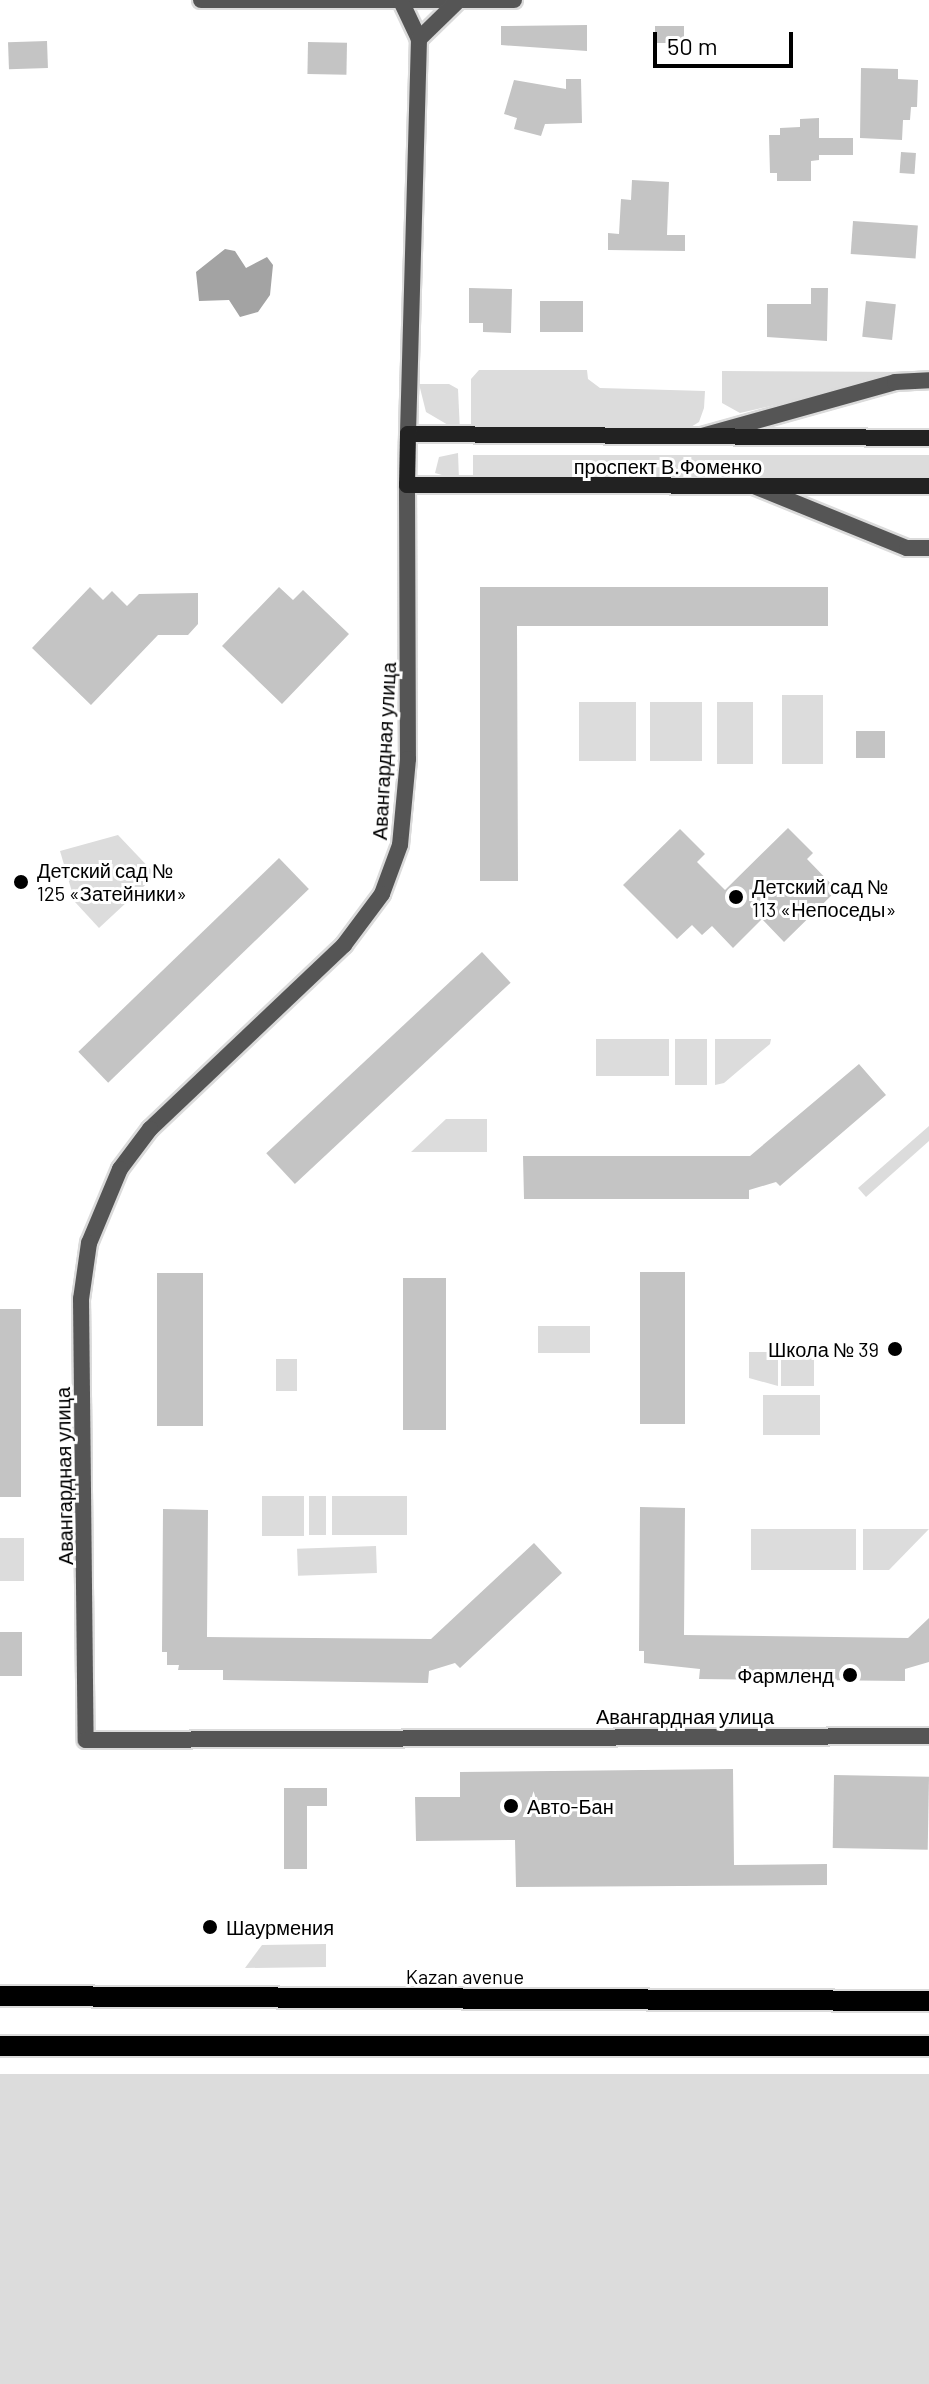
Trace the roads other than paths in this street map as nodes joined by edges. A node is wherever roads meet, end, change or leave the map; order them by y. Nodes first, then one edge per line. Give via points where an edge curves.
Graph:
1 (201, 0) edge
2 (514, 0) edge
3 (401, 1) edge
4 (458, 1) edge
5 (419, 39) junction
6 (929, 380) edge
7 (408, 434) junction
8 (695, 438) junction
9 (929, 438) edge
10 (407, 485) junction
11 (752, 485) junction
12 (929, 486) edge
13 (929, 548) edge
14 (929, 1736) edge
15 (0, 1996) edge
16 (929, 2001) edge
17 (0, 2046) edge
18 (929, 2046) edge

1 - 3 street
2 - 4 street
3 - 4 street
3 - 5 street
4 - 5 street
5 - 7 street
6 - 8 street via 895,382
7 - 8 main road, проспект В.Фоменко
7 - 10 main road
8 - 9 main road, проспект В.Фоменко
10 - 11 main road, проспект В.Фоменко
10 - 14 street, Авангардная улица via 408,759 400,845 382,894 344,945 150,1129 120,1169 89,1243 81,1299 86,1740
11 - 12 main road, проспект В.Фоменко
11 - 13 street via 907,548
15 - 16 main road, Kazan avenue
17 - 18 main road

